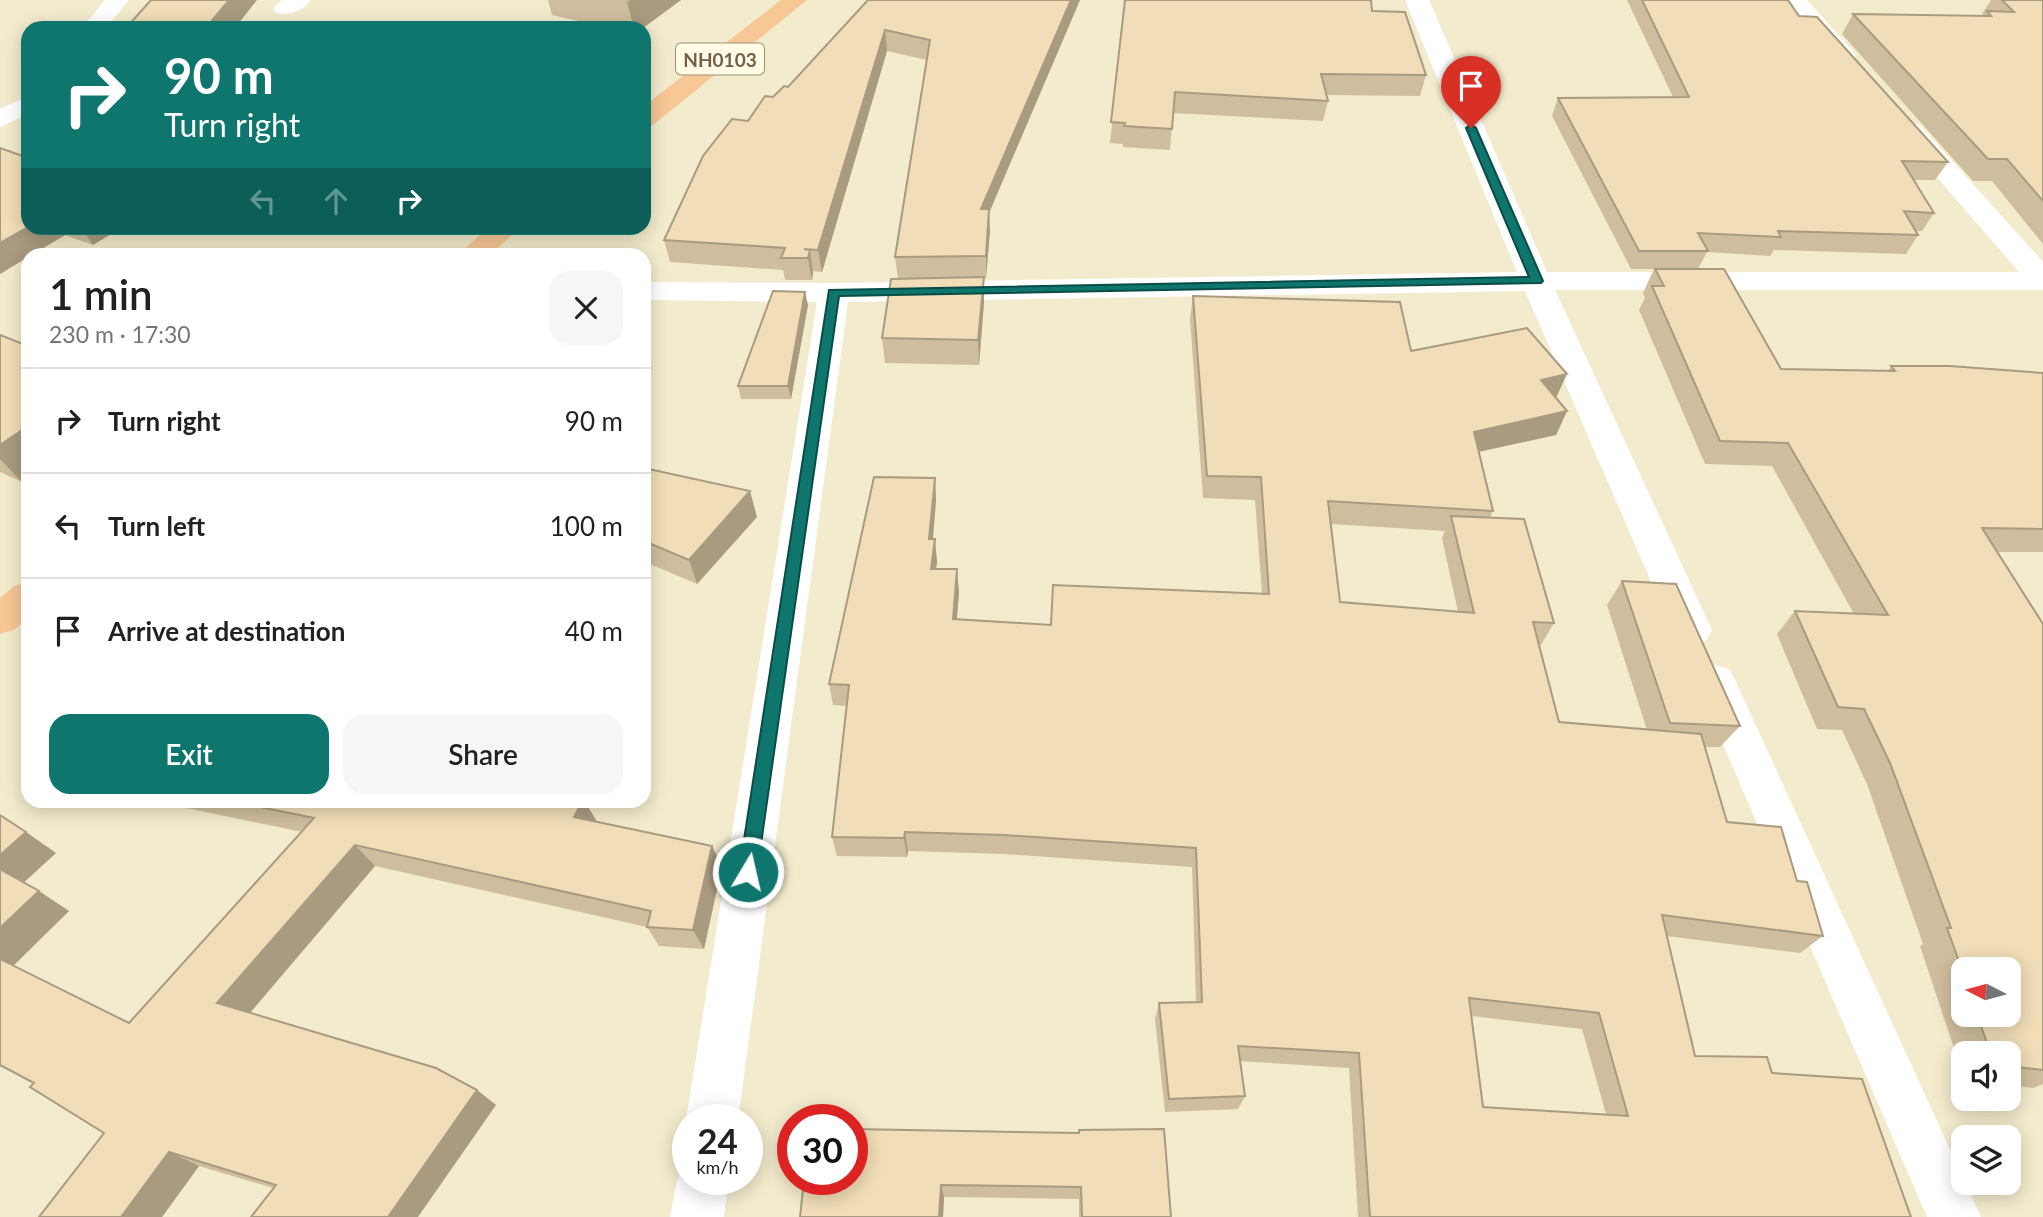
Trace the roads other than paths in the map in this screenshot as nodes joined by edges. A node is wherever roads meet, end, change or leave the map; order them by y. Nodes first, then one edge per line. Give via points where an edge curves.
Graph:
1 (117, 0) edge
2 (795, 0) edge
3 (1417, 0) edge
4 (1794, 0) edge
5 (100, 21) edge
6 (1859, 73) edge
7 (21, 108) edge
8 (651, 113) edge
9 (1896, 114) edge
10 (0, 119) edge
11 (491, 235) edge
12 (478, 248) edge
13 (1536, 281) junction
14 (2043, 281) edge
15 (651, 292) edge
16 (834, 293) junction
17 (21, 602) edge
18 (0, 619) edge
19 (714, 1104) edge
20 (701, 1195) edge
21 (697, 1217) edge
22 (1954, 1217) edge

1 - 5 street
2 - 8 highway, NH0103
3 - 13 street
4 - 6 street
7 - 10 street
9 - 14 street
11 - 12 highway
13 - 14 street
13 - 16 street
13 - 22 street
15 - 16 street
16 - 19 street
17 - 18 highway
20 - 21 street

